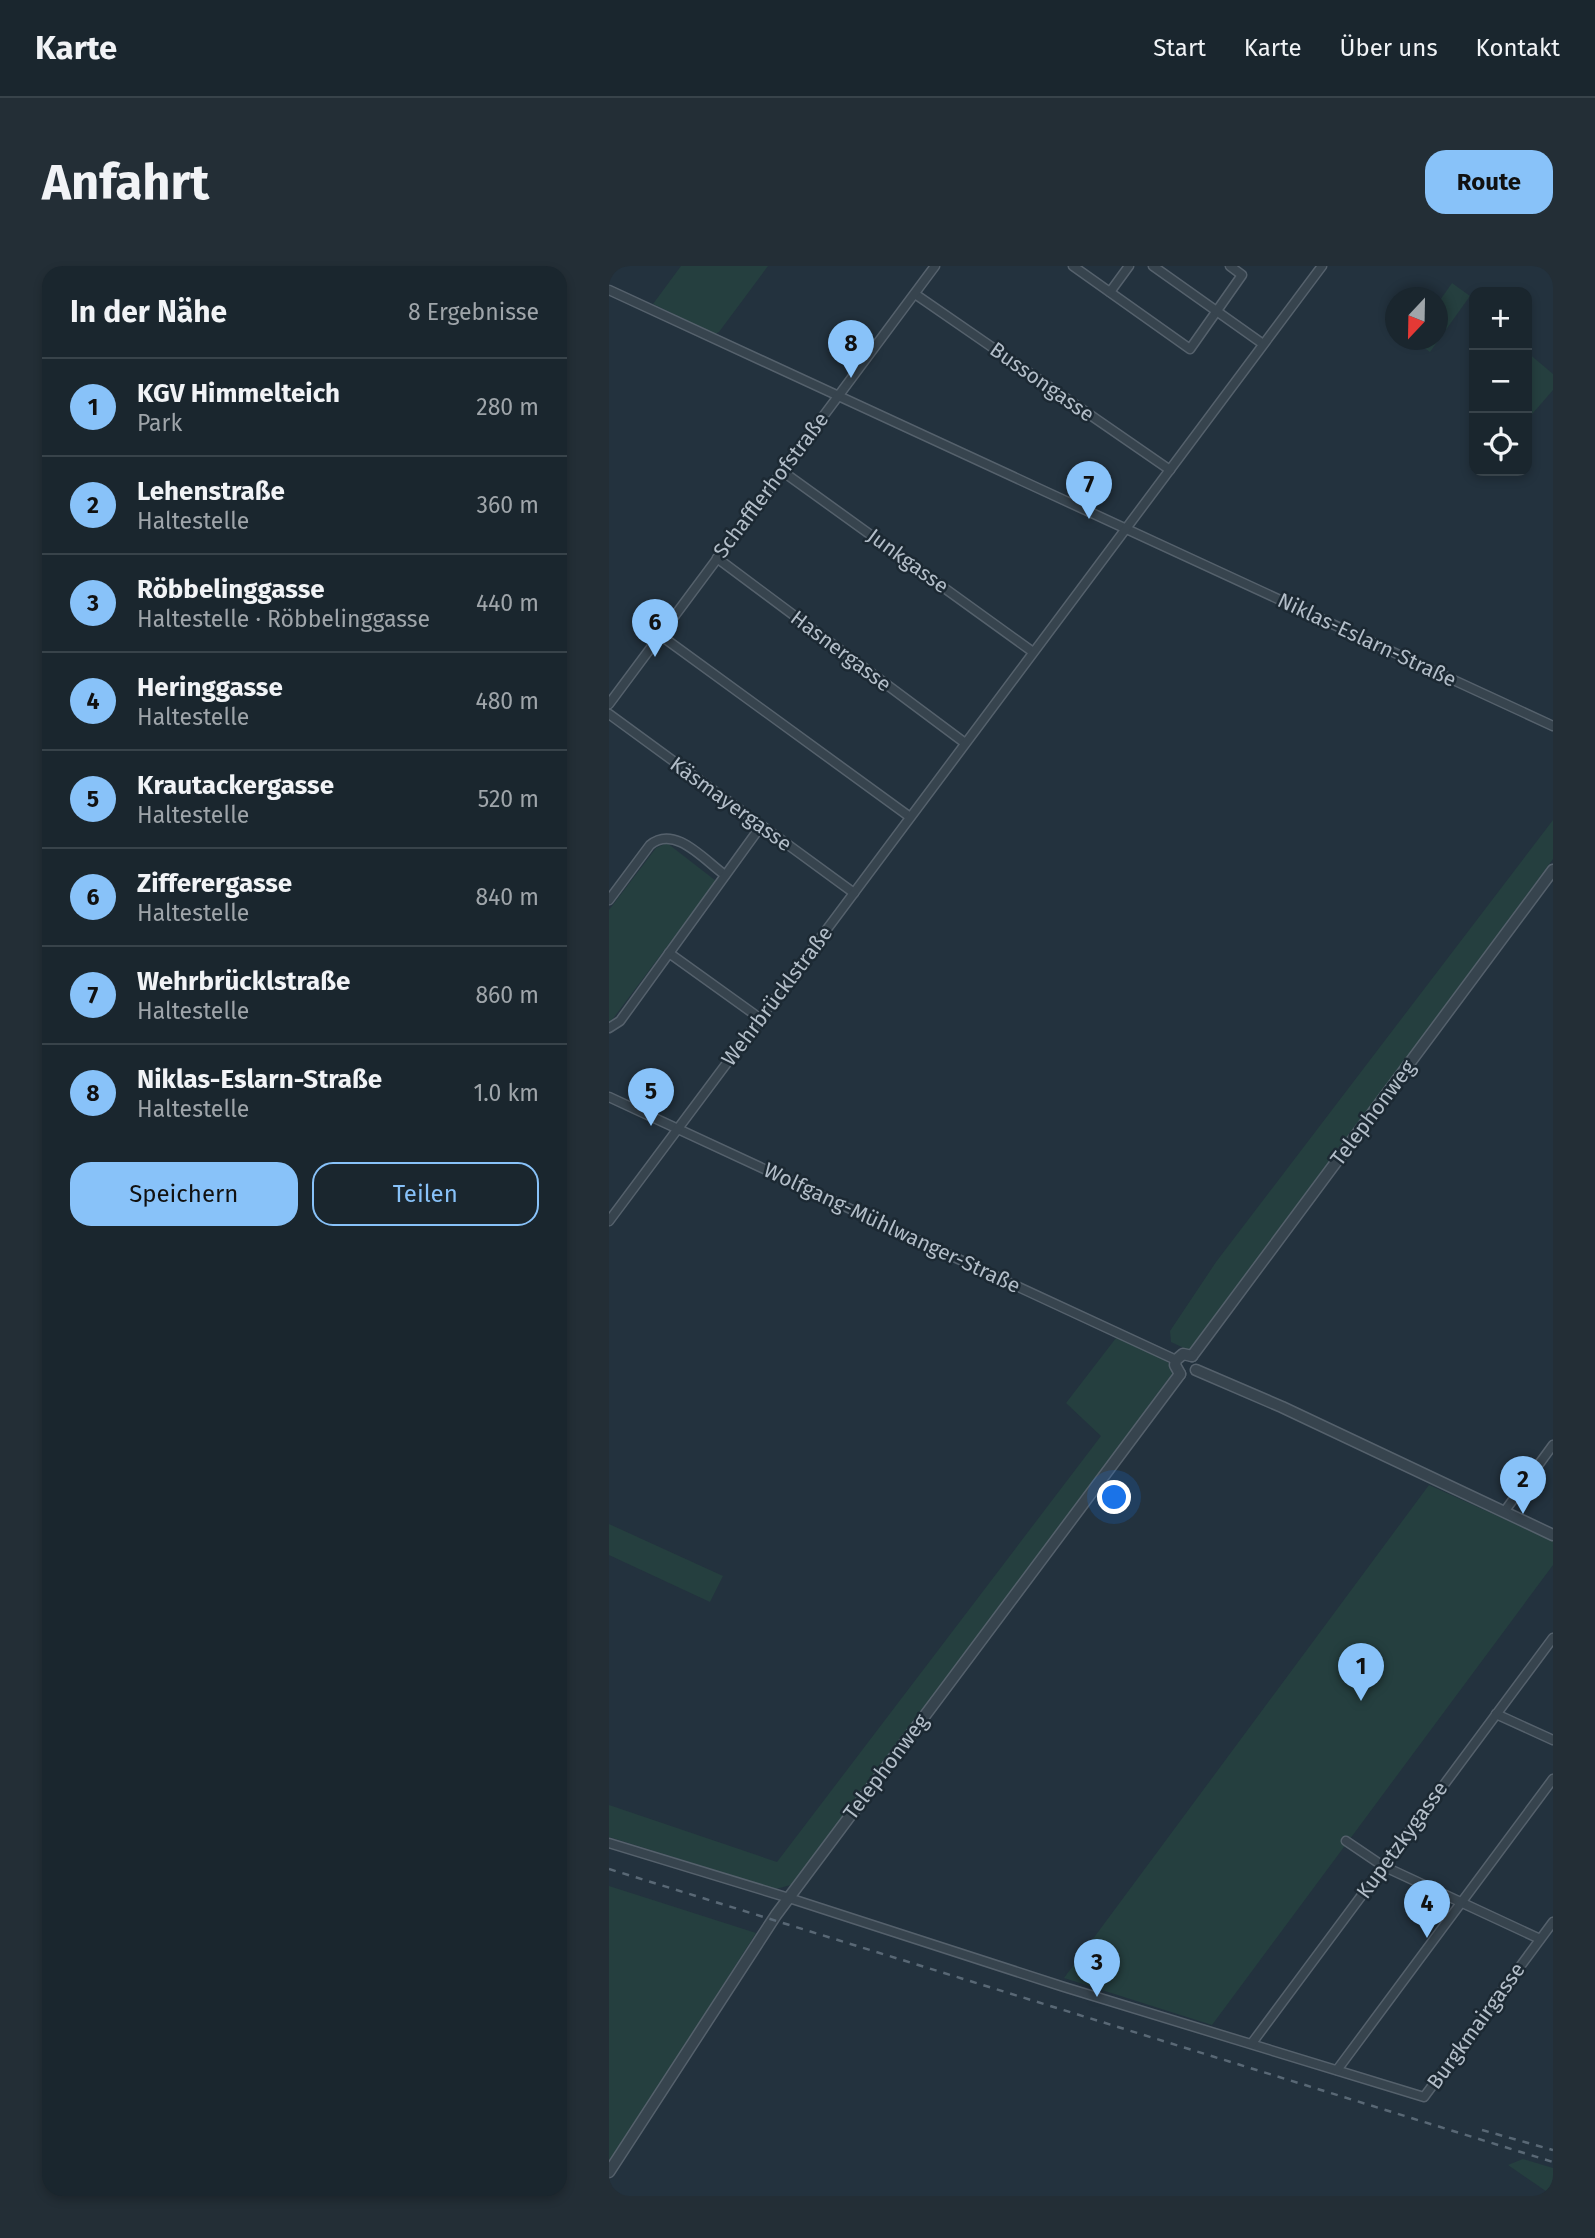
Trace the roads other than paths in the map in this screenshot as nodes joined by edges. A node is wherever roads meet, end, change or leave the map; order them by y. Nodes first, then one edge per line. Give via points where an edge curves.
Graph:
1 (935, 266) edge
2 (1073, 266) edge
3 (1129, 266) edge
4 (1153, 266) edge
5 (1230, 266) edge
6 (1321, 266) edge
7 (609, 290) edge
8 (1109, 292) junction
9 (915, 294) junction
10 (1216, 311) junction
11 (1263, 344) junction
12 (838, 395) junction
13 (1170, 470) junction
14 (782, 471) junction
15 (1125, 529) junction
16 (716, 558) junction
17 (660, 635) junction
18 (1033, 652) junction
19 (609, 704) edge
20 (609, 714) edge
21 (1553, 726) edge
22 (965, 743) junction
23 (910, 817) junction
24 (761, 826) junction
25 (1553, 870) edge
26 (725, 876) junction
27 (854, 892) junction
28 (609, 900) edge
29 (669, 953) junction
30 (761, 1019) junction
31 (609, 1028) edge
32 (609, 1097) edge
33 (678, 1129) junction
34 (609, 1221) edge
35 (1192, 1356) junction
36 (1176, 1360) junction
37 (1196, 1370) junction
38 (1179, 1374) junction
39 (1553, 1444) edge
40 (1504, 1512) junction
41 (1553, 1535) edge
42 (1553, 1638) edge
43 (1496, 1714) junction
44 (1553, 1740) edge
45 (1553, 1779) edge
46 (1346, 1841) dead end
47 (609, 1843) edge
48 (1383, 1866) junction
49 (789, 1898) junction
50 (1461, 1903) junction
51 (1553, 1922) edge
52 (1540, 1939) junction
53 (1252, 2043) junction
54 (1337, 2070) junction
55 (609, 2172) edge

1 - 9 street, Schafflerhofstraße
2 - 8 street
3 - 8 street
4 - 10 street
5 - 10 street via 1242,275
6 - 11 street, Wehrbrücklstraße
7 - 12 street, Niklas-Eslarn-Straße
8 - 10 street via 1190,349
9 - 12 street, Schafflerhofstraße
9 - 13 street, Bussongasse
10 - 11 street
11 - 13 street, Wehrbrücklstraße
12 - 14 street, Schafflerhofstraße
12 - 15 street, Niklas-Eslarn-Straße
13 - 15 street, Wehrbrücklstraße
14 - 16 street, Schafflerhofstraße
14 - 18 street, Junkgasse
15 - 18 street, Wehrbrücklstraße
15 - 21 street, Niklas-Eslarn-Straße
16 - 17 street, Schafflerhofstraße
16 - 22 street, Hasnergasse
17 - 19 street, Schafflerhofstraße
17 - 23 street
18 - 22 street, Wehrbrücklstraße
20 - 24 street, Käsmayergasse
22 - 23 street, Wehrbrücklstraße
23 - 27 street, Wehrbrücklstraße
24 - 26 street
24 - 27 street, Käsmayergasse
25 - 35 street, Telephonweg
26 - 28 street via 677,839 656,840
26 - 29 street
27 - 30 street, Wehrbrücklstraße
29 - 30 street
29 - 31 street via 620,1021
30 - 33 street, Wehrbrücklstraße
32 - 33 street, Wolfgang-Mühlwanger-Straße
33 - 34 street, Wehrbrücklstraße
33 - 36 street, Wolfgang-Mühlwanger-Straße
35 - 36 street via 1183,1354
35 - 37 street
36 - 38 street
37 - 38 street via 1191,1375
37 - 40 street
38 - 49 street, Telephonweg
39 - 40 street
40 - 41 street
42 - 43 street, Kupetzkygasse
43 - 44 street
43 - 48 street, Kupetzkygasse
45 - 50 street
46 - 48 street
47 - 49 street
48 - 50 street
48 - 53 street, Kupetzkygasse
49 - 53 street
49 - 55 street, Telephonweg
50 - 52 street
50 - 54 street
51 - 52 street, Burgkmairgasse
52 - 54 street, Burgkmairgasse via 1423,2097
53 - 54 street

